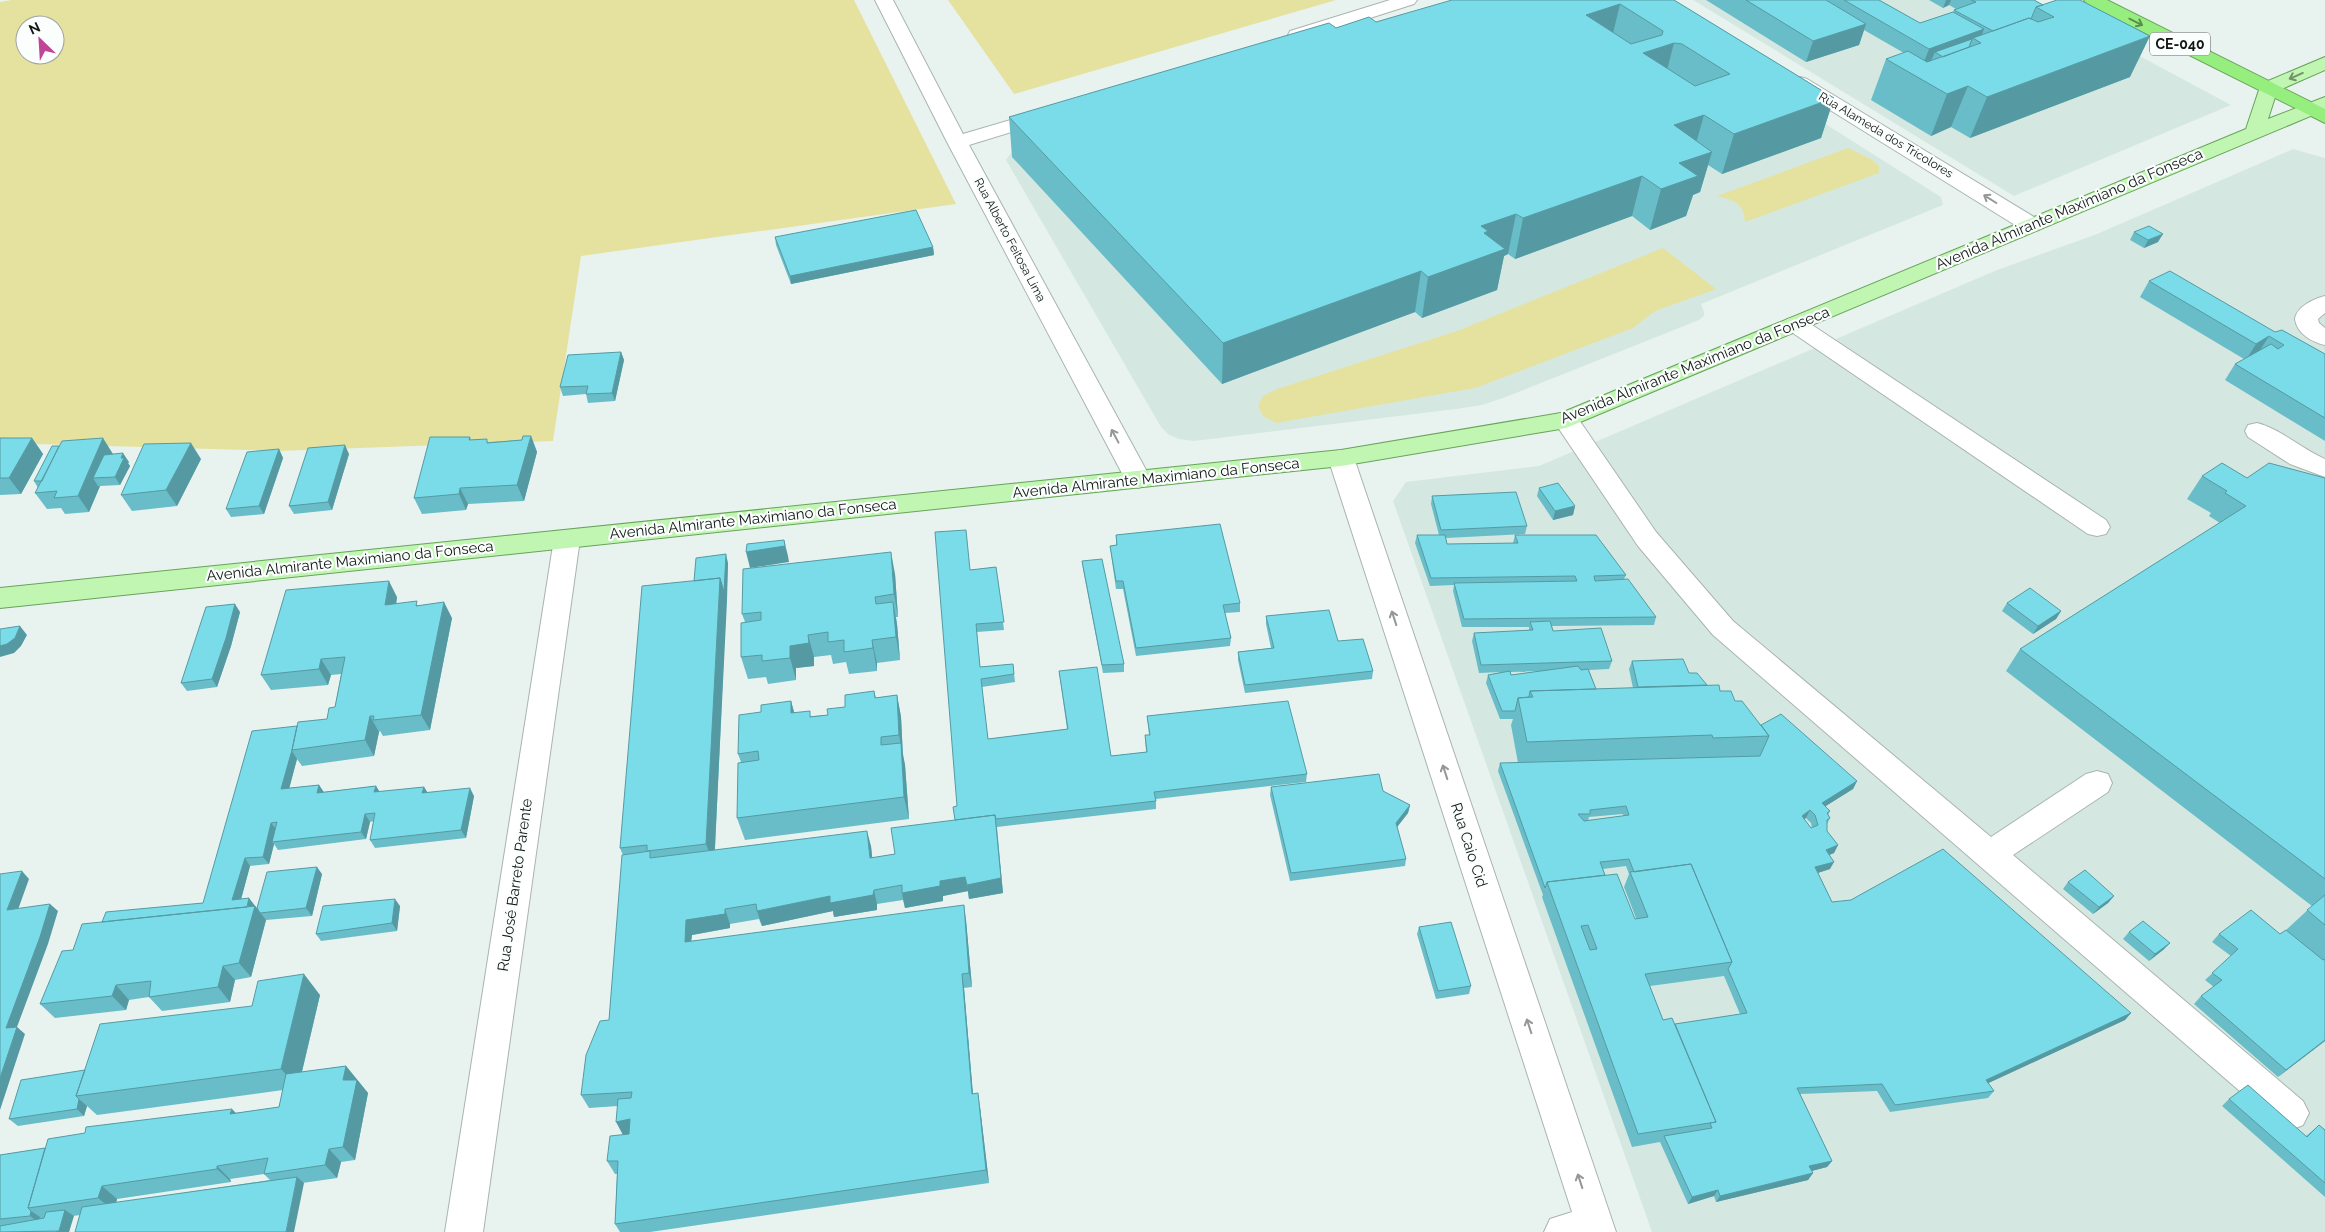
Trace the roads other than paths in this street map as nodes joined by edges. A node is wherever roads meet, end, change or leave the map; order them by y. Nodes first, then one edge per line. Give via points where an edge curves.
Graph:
1 (884, 0) edge
2 (1408, 0) edge
3 (2093, 0) edge
4 (1277, 42) edge
5 (2325, 63) edge
6 (1782, 72) edge
7 (2268, 88) junction
8 (2320, 109) edge
9 (1062, 110) edge
10 (2255, 131) junction
11 (957, 142) junction
12 (2031, 225) junction
13 (2325, 304) edge
14 (1795, 324) junction
15 (2325, 338) edge
16 (1566, 420) junction
17 (2257, 431) dead end
18 (1341, 458) junction
19 (2325, 468) edge
20 (1138, 480) junction
21 (2097, 527) dead end
22 (566, 538) junction
23 (0, 598) edge
24 (2097, 783) dead end
25 (1990, 854) junction
26 (2291, 1113) dead end
27 (1585, 1230) edge
28 (464, 1232) edge

1 - 11 street, Rua Alberto Feitosa Lima
2 - 4 street
3 -> 7 highway, CE-040
5 -> 7 main road
12 -> 6 street, Rua Alameda dos Tricolores
7 - 8 highway, CE-040
7 - 10 main road
8 - 10 main road, Avenida Almirante Maximiano da Fonseca
9 - 11 street
10 - 12 main road, Avenida Almirante Maximiano da Fonseca
20 -> 11 street, Rua Alberto Feitosa Lima
12 - 14 main road, Avenida Almirante Maximiano da Fonseca
13 - 15 street via 2312,309 2305,320 2307,326
14 - 16 main road, Avenida Almirante Maximiano da Fonseca
14 - 21 street
16 - 18 main road, Avenida Almirante Maximiano da Fonseca
16 - 25 street via 1647,539 1723,628
17 - 19 street via 2300,458
18 - 20 main road, Avenida Almirante Maximiano da Fonseca
27 -> 18 street, Rua Caio Cid
20 - 22 main road, Avenida Almirante Maximiano da Fonseca
22 - 23 main road, Avenida Almirante Maximiano da Fonseca
22 - 28 street, Rua José Barreto Parente
24 - 25 street
25 - 26 street

